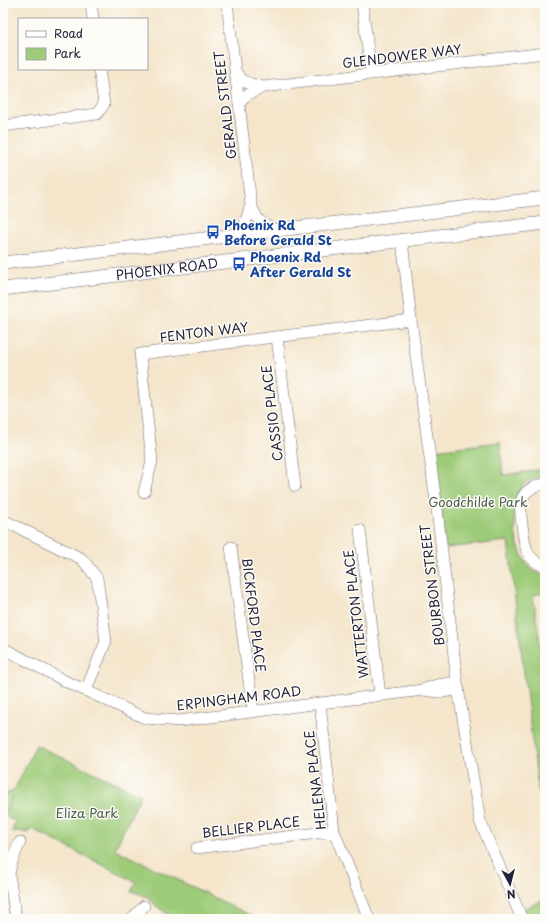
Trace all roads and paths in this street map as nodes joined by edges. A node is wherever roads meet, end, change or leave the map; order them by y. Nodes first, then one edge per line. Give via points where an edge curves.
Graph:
1 (90, 3) edge
2 (226, 3) edge
3 (362, 3) edge
4 (93, 18) edge
5 (545, 53) edge
6 (99, 70) edge
7 (235, 70) junction
8 (370, 74) junction
9 (263, 87) junction
10 (239, 104) junction
11 (3, 126) edge
12 (545, 198) edge
13 (251, 204) junction
14 (545, 222) edge
15 (275, 230) junction
16 (233, 235) junction
17 (402, 240) junction
18 (3, 263) edge
19 (3, 289) edge
20 (411, 320) junction
21 (277, 337) junction
22 (545, 484) edge
23 (295, 486) dead end
24 (144, 492) dead end
25 (3, 520) edge
26 (360, 530) dead end
27 (231, 547) dead end
28 (545, 566) edge
29 (3, 648) edge
30 (458, 686) junction
31 (86, 690) junction
32 (380, 695) junction
33 (320, 703) junction
34 (253, 712) junction
35 (334, 831) junction
36 (20, 842) dead end
37 (197, 848) dead end
38 (144, 906) dead end
39 (18, 919) edge
40 (132, 919) edge
41 (369, 919) edge
42 (522, 919) edge

1 - 4 street
2 - 7 street, GERALD STREET
3 - 8 street
5 - 8 street, GLENDOWER WAY
6 - 11 street via 104,104 97,114
7 - 9 street, GLENDOWER WAY via 240,79
7 - 10 street, GERALD STREET
8 - 9 street, GLENDOWER WAY
9 - 10 street, GLENDOWER WAY via 246,96
10 - 13 street, GERALD STREET
12 - 15 main road, PHOENIX ROAD
13 - 15 street, GERALD STREET via 260,222
13 - 16 street, GERALD STREET via 245,224
14 - 17 main road, PHOENIX ROAD
15 - 16 main road, PHOENIX ROAD
16 - 18 main road, PHOENIX ROAD
17 - 19 main road, PHOENIX ROAD
17 - 20 street, BOURBON STREET
20 - 21 street, FENTON WAY
20 - 30 street, BOURBON STREET
21 - 23 street, CASSIO PLACE
21 - 24 street, FENTON WAY via 140,354 152,461
22 - 28 street via 529,489 521,501 521,522 527,551 537,563
25 - 31 street via 82,559 97,578 106,641
26 - 32 street, WATTERTON PLACE
27 - 34 street, BICKFORD PLACE
29 - 31 street, ERPINGHAM ROAD
30 - 32 street, ERPINGHAM ROAD via 437,685 423,690
30 - 42 street, BOURBON STREET via 480,821
31 - 34 street, ERPINGHAM ROAD via 145,718 179,721
32 - 33 street, ERPINGHAM ROAD
33 - 34 street, ERPINGHAM ROAD
33 - 35 street, HELENA PLACE
35 - 37 street, BELLIER PLACE
35 - 41 street, HELENA PLACE
36 - 39 street via 9,874
38 - 40 street

